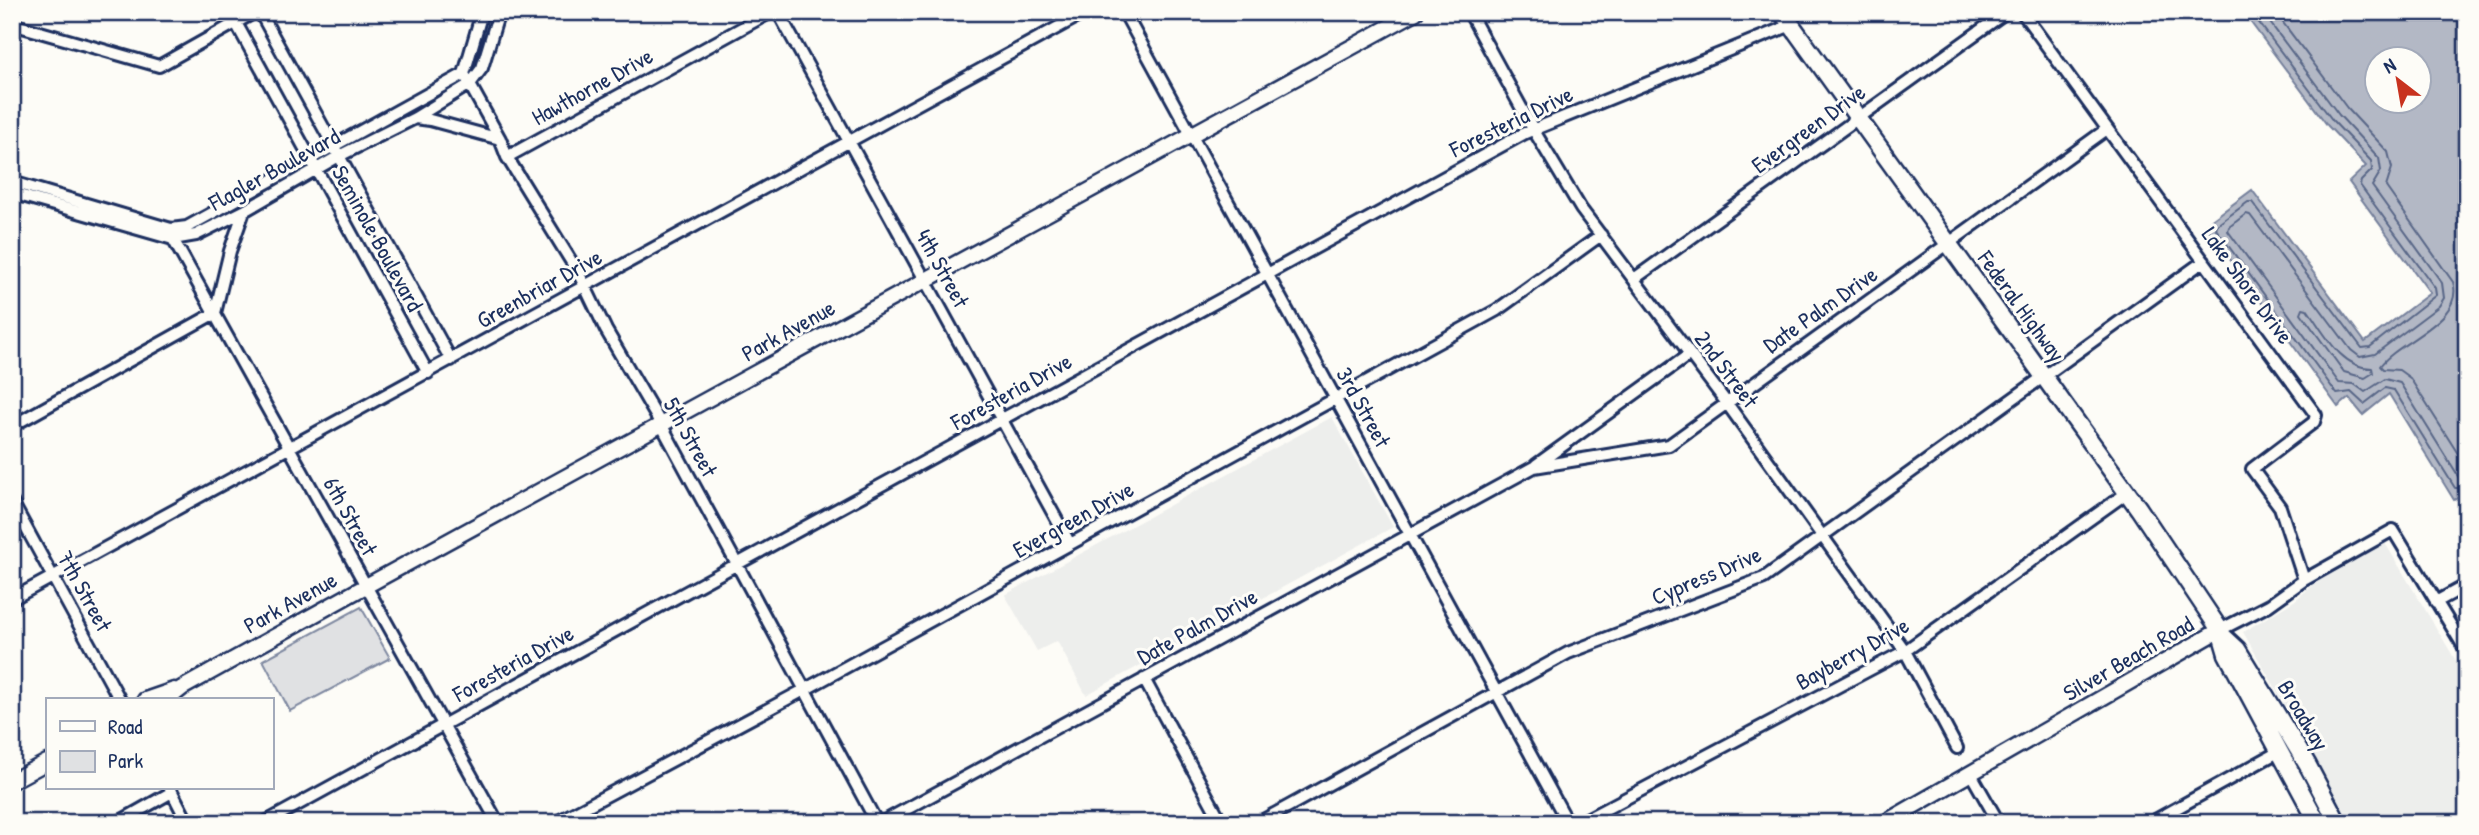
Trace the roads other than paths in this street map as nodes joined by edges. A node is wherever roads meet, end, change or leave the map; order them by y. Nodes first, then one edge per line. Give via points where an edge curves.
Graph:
1 (230, 12) edge
2 (258, 12) edge
3 (482, 12) edge
4 (499, 12) edge
5 (771, 12) edge
6 (779, 12) edge
7 (1086, 12) edge
8 (1124, 12) edge
9 (1416, 12) edge
10 (1469, 12) edge
11 (2006, 12) edge
12 (2022, 12) edge
13 (1787, 18) edge
14 (12, 23) edge
15 (236, 24) junction
16 (467, 79) junction
17 (1858, 117) junction
18 (415, 118) junction
19 (1533, 129) junction
20 (2108, 129) junction
21 (1191, 135) junction
22 (500, 139) junction
23 (850, 142) junction
24 (336, 152) junction
25 (507, 157) junction
26 (313, 164) junction
27 (12, 182) edge
28 (12, 193) edge
29 (244, 211) junction
30 (172, 234) junction
31 (1601, 236) junction
32 (1949, 243) junction
33 (2204, 261) junction
34 (1267, 274) junction
35 (1634, 279) junction
36 (925, 281) junction
37 (584, 287) junction
38 (215, 313) junction
39 (1690, 354) junction
40 (451, 360) junction
41 (428, 373) junction
42 (2044, 377) junction
43 (1335, 399) junction
44 (1727, 402) junction
45 (1002, 419) junction
46 (12, 426) edge
47 (662, 426) junction
48 (289, 447) junction
49 (1534, 467) junction
50 (2128, 492) junction
51 (12, 502) edge
52 (1409, 534) junction
53 (1823, 536) junction
54 (1070, 544) junction
55 (736, 565) junction
56 (53, 577) junction
57 (2304, 580) junction
58 (2467, 585) edge
59 (366, 586) junction
60 (12, 600) edge
61 (2437, 602) junction
62 (2221, 633) junction
63 (1905, 651) junction
64 (2467, 652) edge
65 (1144, 679) junction
66 (182, 688) junction
67 (804, 690) junction
68 (1496, 692) junction
69 (119, 698) edge
70 (151, 698) edge
71 (170, 698) edge
72 (444, 725) junction
73 (1957, 748) dead end
74 (2280, 751) junction
75 (46, 763) edge
76 (1971, 775) junction
77 (12, 781) edge
78 (171, 790) edge
79 (2319, 820) edge
80 (117, 823) edge
81 (188, 823) edge
82 (264, 823) edge
83 (498, 823) edge
84 (555, 823) edge
85 (879, 823) edge
86 (1222, 823) edge
87 (1258, 823) edge
88 (1567, 823) edge
89 (1579, 823) edge
90 (1884, 823) edge
91 (1999, 823) edge
92 (2150, 823) edge
93 (2338, 823) edge

1 - 15 street, Seminole Boulevard
2 - 15 street
2 - 24 street, Seminole Boulevard
3 - 16 street
4 - 16 street, Flagler Boulevard via 482,68
5 - 25 street, Hawthorne Drive
6 - 23 street, 4th Street
7 - 23 street, Greenbriar Drive
8 - 21 street, 3rd Street
9 - 21 street, Park Avenue
10 - 19 street, 2nd Street
11 - 17 street, Evergreen Drive
12 - 20 street, Lake Shore Drive
13 - 17 main road, Federal Highway
13 - 19 street, Foresteria Drive
14 - 15 street via 159,66
15 - 26 street, Seminole Boulevard
16 - 18 street, Flagler Boulevard
16 - 22 street, 5th Street
16 - 24 street, Flagler Boulevard
17 - 32 main road, Federal Highway
17 - 35 street, Evergreen Drive
18 - 22 street
18 - 24 street, Flagler Boulevard
19 - 31 street, 2nd Street
19 - 34 street, Foresteria Drive
20 - 32 street, Date Palm Drive
20 - 33 street, Lake Shore Drive
21 - 34 street, 3rd Street
21 - 36 street, Park Avenue
22 - 25 street, 5th Street
23 - 36 street, 4th Street
23 - 37 street, Greenbriar Drive
24 - 26 street, Flagler Boulevard
24 - 40 street, Seminole Boulevard
25 - 37 street, 5th Street
26 - 29 street, Flagler Boulevard
26 - 30 street, Flagler Boulevard
26 - 41 street, Seminole Boulevard
27 - 30 street
28 - 30 street
29 - 30 street, Flagler Boulevard via 196,235
29 - 38 street
30 - 38 street, 6th Street
31 - 35 street, 2nd Street
31 - 43 street, Evergreen Drive via 1497,310
32 - 42 main road, Federal Highway
32 - 44 street, Date Palm Drive
33 - 42 street, Cypress Drive
33 - 57 street, Lake Shore Drive via 2316,415 2314,422 2252,469 2280,507
34 - 43 street, 3rd Street
34 - 45 street, Foresteria Drive
35 - 39 street, 2nd Street
36 - 45 street, 4th Street
36 - 47 street, Park Avenue
37 - 40 street, Greenbriar Drive
37 - 47 street, 5th Street
38 - 46 street
38 - 48 street, 6th Street
39 - 44 street, 2nd Street
39 - 49 street, Date Palm Drive
40 - 41 street, Greenbriar Drive
41 - 48 street, Greenbriar Drive
42 - 50 main road, Federal Highway
42 - 53 street, Cypress Drive
43 - 52 street, 3rd Street
43 - 54 street, Evergreen Drive
44 - 49 street, Date Palm Drive via 1669,445
44 - 53 street, 2nd Street
45 - 54 street, 4th Street
45 - 55 street, Foresteria Drive
47 - 55 street, 5th Street
47 - 59 street, Park Avenue
48 - 56 street, Greenbriar Drive
48 - 59 street, 6th Street
49 - 52 street, Date Palm Drive
50 - 62 main road, Federal Highway
50 - 63 street, Bayberry Drive
51 - 56 street, 7th Street
52 - 65 street, Date Palm Drive
52 - 68 street, 3rd Street
53 - 63 street, 2nd Street
53 - 68 street, Cypress Drive via 1764,578 1568,653
54 - 67 street, Evergreen Drive
55 - 67 street, 5th Street
55 - 72 street, Foresteria Drive
56 - 60 street, Greenbriar Drive
56 - 69 street, 7th Street
57 - 61 street, Silver Beach Road via 2393,530
57 - 62 street, Silver Beach Road
58 - 61 street
59 - 66 street, Park Avenue
59 - 72 street, 6th Street
61 - 64 street
62 - 74 main road, Broadway via 2227,654
62 - 76 street, Silver Beach Road
62 - 93 main road, Broadway via 2237,649
63 - 73 street, 2nd Street
63 - 89 street, Bayberry Drive
65 - 85 street, Date Palm Drive
65 - 86 street
66 - 70 street, Park Avenue
66 - 71 street, Park Avenue
67 - 84 street, Evergreen Drive
67 - 85 street, 5th Street
68 - 87 street, Cypress Drive
68 - 88 street, 3rd Street
72 - 82 street, Foresteria Drive
72 - 83 street, 6th Street
74 - 79 main road, Broadway
74 - 92 street
75 - 77 street
76 - 90 street, Silver Beach Road
76 - 91 street
78 - 80 street
78 - 81 street

